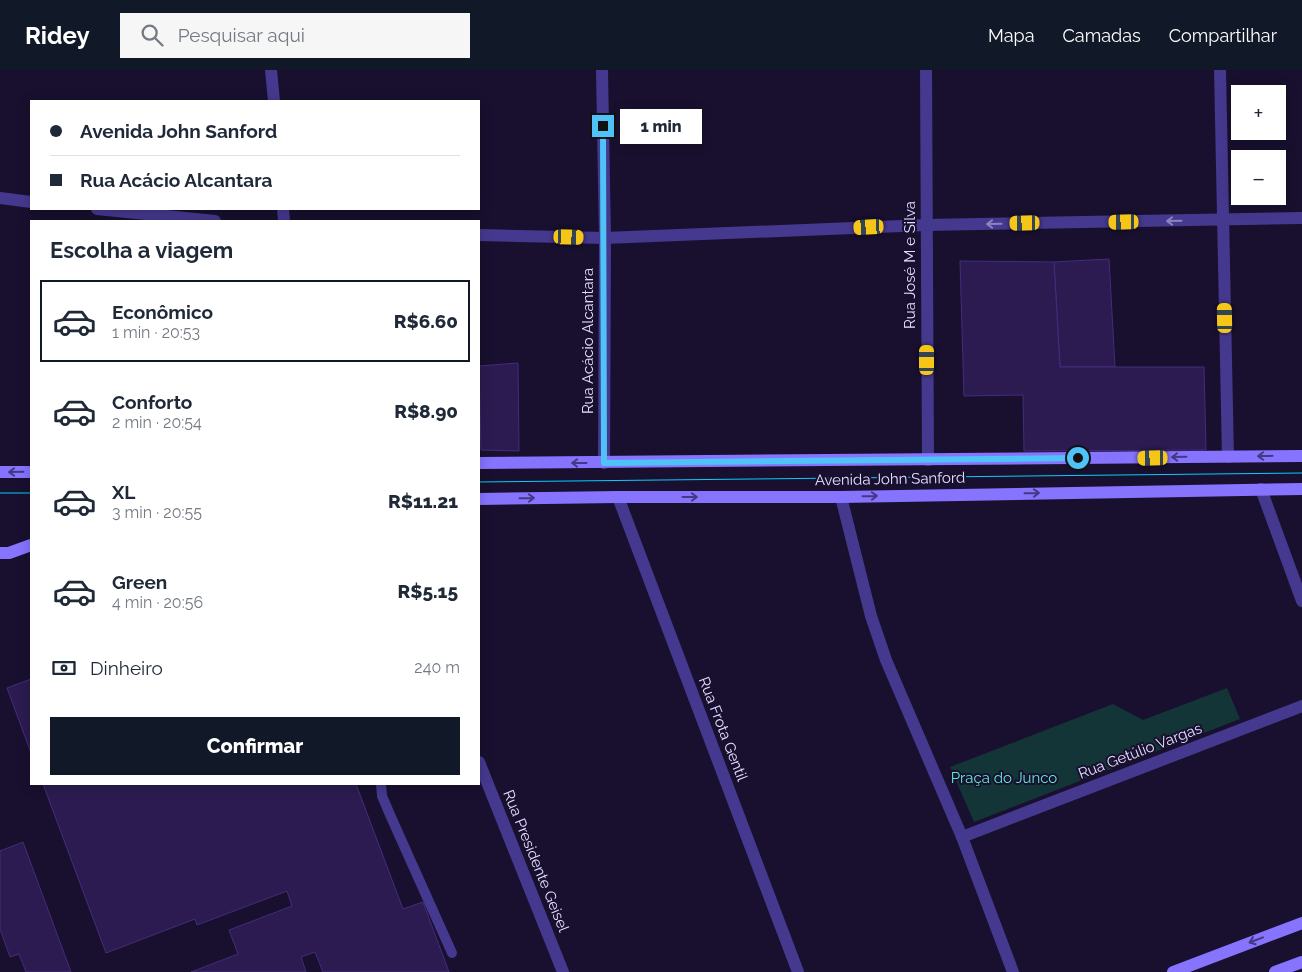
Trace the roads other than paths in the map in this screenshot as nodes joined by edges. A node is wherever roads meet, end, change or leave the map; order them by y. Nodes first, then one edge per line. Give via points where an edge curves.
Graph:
1 (271, 70) edge
2 (602, 70) edge
3 (926, 70) edge
4 (1220, 70) edge
5 (274, 100) edge
6 (0, 198) edge
7 (30, 202) edge
8 (107, 210) edge
9 (1302, 218) edge
10 (205, 220) edge
11 (1223, 220) junction
12 (926, 225) junction
13 (480, 234) edge
14 (605, 238) junction
15 (1302, 456) edge
16 (1228, 457) junction
17 (928, 460) junction
18 (480, 463) edge
19 (604, 463) junction
20 (0, 472) edge
21 (30, 472) edge
22 (1260, 489) junction
23 (1302, 489) edge
24 (618, 497) junction
25 (841, 497) junction
26 (480, 499) edge
27 (30, 545) edge
28 (5, 553) edge
29 (30, 553) edge
30 (1302, 602) edge
31 (1302, 706) edge
32 (480, 764) edge
33 (382, 785) edge
34 (962, 837) junction
35 (1302, 923) edge
36 (452, 953) dead end
37 (1302, 962) edge
38 (563, 972) edge
39 (798, 972) edge
40 (1013, 972) edge
41 (1173, 972) edge
42 (1275, 972) edge

1 - 5 street
2 - 14 street, Rua Acácio Alcantara
3 - 12 street, Rua José M e Silva
4 - 11 street
6 - 7 street
8 - 10 street
9 - 11 street
11 -> 12 street
11 - 16 street
12 - 14 street
12 - 17 street, Rua José M e Silva
13 - 14 street
14 - 19 street, Rua Acácio Alcantara
15 -> 16 main road, Avenida John Sanford
16 -> 17 main road, Avenida John Sanford
17 - 19 main road, Avenida John Sanford
19 -> 18 main road, Avenida John Sanford
21 -> 20 main road
22 - 23 main road, Avenida John Sanford
25 -> 22 main road, Avenida John Sanford
22 - 30 street
24 -> 25 main road, Avenida John Sanford
26 -> 24 main road, Avenida John Sanford
24 - 39 street, Rua Frota Gentil
25 - 34 street via 871,616 886,660
27 - 28 main road
28 - 29 street
31 - 34 street, Rua Getúlio Vargas
32 - 38 street, Rua Presidente Geisel
33 - 36 lane via 382,796
34 - 40 street
35 -> 41 main road
37 - 42 main road

